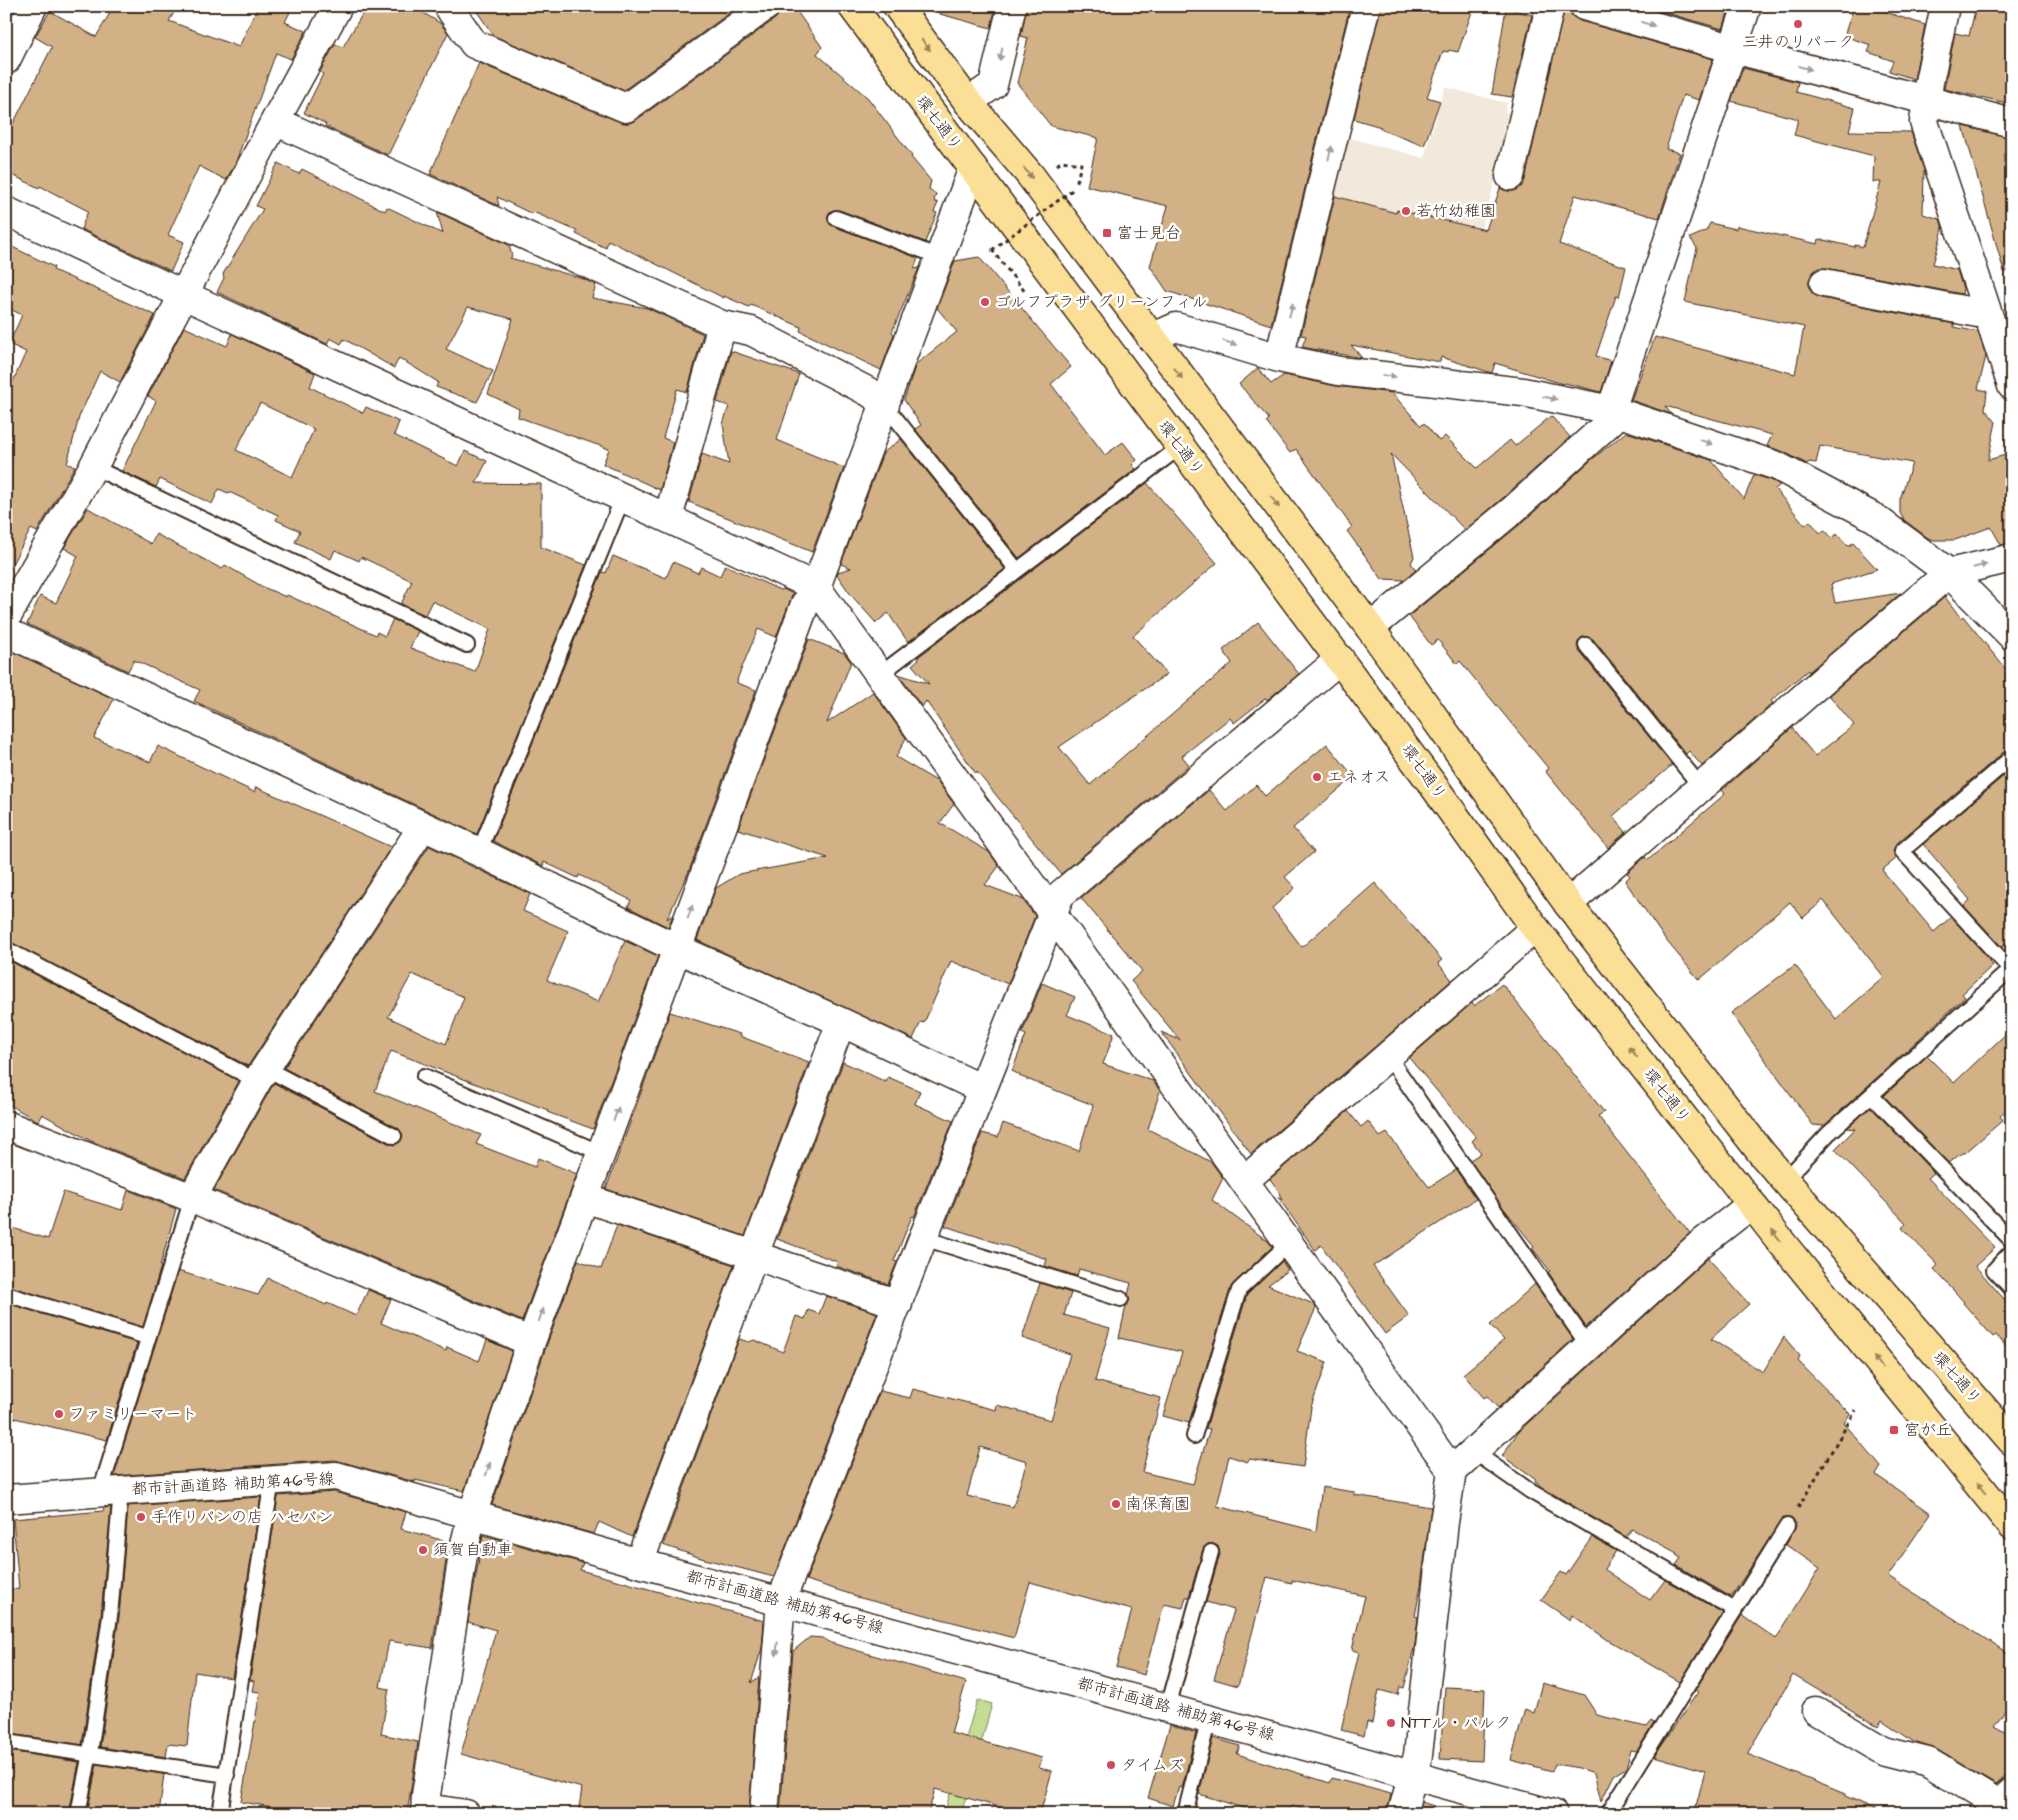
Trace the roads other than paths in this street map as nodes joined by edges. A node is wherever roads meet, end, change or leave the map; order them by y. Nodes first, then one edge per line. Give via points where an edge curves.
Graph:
1 (33, 6) edge
2 (338, 6) edge
3 (448, 6) edge
4 (766, 6) edge
5 (852, 6) edge
6 (898, 6) edge
7 (1012, 6) edge
8 (1366, 6) edge
9 (1550, 6) edge
10 (1584, 6) edge
11 (1747, 6) edge
12 (1945, 6) edge
13 (1734, 49) junction
14 (6, 60) edge
15 (1926, 100) junction
16 (968, 102) junction
17 (275, 121) junction
18 (2012, 122) edge
19 (973, 168) junction
20 (1510, 176) dead end
21 (6, 211) edge
22 (836, 218) dead end
23 (940, 257) junction
24 (1824, 283) dead end
25 (184, 295) junction
26 (1988, 315) junction
27 (722, 325) junction
28 (1151, 338) junction
29 (1279, 358) junction
30 (2012, 386) edge
31 (885, 405) junction
32 (1611, 410) junction
33 (1180, 446) junction
34 (93, 467) junction
35 (623, 497) junction
36 (668, 518) junction
37 (2012, 558) edge
38 (1017, 570) junction
39 (1949, 573) junction
40 (816, 587) junction
41 (6, 618) edge
42 (1370, 628) junction
43 (6, 632) edge
44 (2012, 636) edge
45 (467, 645) dead end
46 (1586, 645) dead end
47 (1340, 659) junction
48 (879, 675) junction
49 (2012, 757) edge
50 (1701, 787) junction
51 (423, 826) junction
52 (479, 852) junction
53 (1568, 904) junction
54 (1052, 913) junction
55 (1535, 928) junction
56 (676, 948) junction
57 (6, 949) edge
58 (2011, 969) edge
59 (841, 1022) junction
60 (1388, 1056) junction
61 (261, 1075) junction
62 (424, 1076) dead end
63 (982, 1089) junction
64 (1872, 1096) junction
65 (6, 1125) edge
66 (394, 1136) dead end
67 (601, 1153) junction
68 (1785, 1180) junction
69 (1244, 1181) junction
70 (192, 1198) junction
71 (585, 1198) junction
72 (1752, 1204) junction
73 (923, 1238) junction
74 (2012, 1241) edge
75 (1290, 1243) junction
76 (2012, 1251) edge
77 (755, 1256) junction
78 (2012, 1290) edge
79 (6, 1294) edge
80 (1121, 1299) dead end
81 (898, 1304) junction
82 (147, 1337) junction
83 (532, 1342) junction
84 (1589, 1346) junction
85 (1194, 1436) dead end
86 (2012, 1442) edge
87 (1473, 1451) junction
88 (1452, 1471) junction
89 (272, 1480) junction
90 (110, 1491) junction
91 (6, 1499) edge
92 (472, 1515) junction
93 (1787, 1526) road end
94 (2012, 1526) edge
95 (1211, 1552) dead end
96 (640, 1563) junction
97 (782, 1600) junction
98 (1735, 1610) junction
99 (1168, 1707) junction
100 (1816, 1712) dead end
101 (1208, 1718) junction
102 (6, 1742) edge
103 (90, 1753) junction
104 (227, 1775) junction
105 (1411, 1775) junction
106 (2000, 1803) edge
107 (426, 1811) edge
108 (78, 1814) edge
109 (220, 1814) edge
110 (466, 1814) edge
111 (764, 1814) edge
112 (1185, 1814) edge
113 (1402, 1814) edge
114 (1553, 1814) edge
115 (1608, 1814) edge

1 - 14 street
2 - 17 street
3 - 4 street via 474,44 626,108
5 - 19 main road, 環七通り
6 -> 16 main road, 環七通り
7 -> 16 street via 993,85
29 -> 8 street
9 - 20 street
10 -> 13 street
11 - 13 street
12 - 15 street
13 -> 15 street
13 - 32 street
15 - 18 street
15 - 26 street via 1924,122
16 -> 28 main road, 環七通り via 1030,175
17 - 25 street
17 - 27 street
19 - 23 street
19 - 33 main road, 環七通り
21 - 25 street
22 - 23 lane
23 - 31 street
24 - 26 street
25 - 34 street
25 - 35 street
26 - 30 street
27 - 31 street via 751,331 869,392
27 - 36 street
28 -> 29 street via 1176,327
28 -> 42 main road, 環七通り
29 -> 32 street via 1339,370 1523,392
31 - 38 lane
31 - 40 street
32 -> 39 street via 1777,466 1875,518
32 - 42 street via 1611,421 1601,431 1514,509
33 - 38 lane
33 - 47 main road, 環七通り
34 - 41 street
34 - 45 lane
35 - 36 street
35 - 52 lane
36 - 40 street
39 -> 37 street
38 - 48 lane
39 - 44 street
39 - 50 street
40 - 48 street
56 -> 40 street via 805,604
42 - 53 main road, 環七通り
43 - 51 street
46 - 50 lane
47 - 54 street via 1060,895
47 - 55 main road, 環七通り
48 - 54 street
49 - 58 lane via 1902,851
50 - 53 street
51 - 52 street
51 - 61 street
52 - 56 street
53 - 68 main road, 環七通り
54 - 63 street
54 - 69 street
55 - 60 street
72 -> 55 main road, 環七通り
56 - 59 street
67 -> 56 street
57 - 61 lane
58 - 64 lane
59 - 63 street
59 - 77 street
60 - 69 street
60 - 84 lane
61 - 66 lane
61 - 70 street
62 - 67 lane
63 - 73 street
64 - 68 lane via 1828,1134
64 - 74 lane
65 - 70 street
67 - 71 street
68 - 86 main road, 環七通り
69 - 75 street
70 - 82 lane
70 - 83 street
71 - 77 street
83 -> 71 street
72 - 84 street via 1697,1247
94 -> 72 main road, 環七通り
73 - 80 lane
73 - 81 street
75 - 85 lane via 1239,1290
75 - 88 street
76 - 78 lane via 1994,1270
77 - 81 street
77 - 96 street
79 - 82 lane
81 - 97 street
82 - 90 lane
92 -> 83 street
84 - 87 street
87 - 88 street
87 - 98 lane via 1530,1491
88 - 105 street via 1418,1755
89 - 90 street, 都市計画道路 補助第46号線
89 - 92 street, 都市計画道路 補助第46号線 via 336,1476
89 - 104 lane
90 - 91 street, 都市計画道路 補助第46号線
90 - 103 lane via 110,1616
92 - 96 street, 都市計画道路 補助第46号線
92 - 107 street via 464,1548
93 - 98 lane
95 - 99 lane
96 - 97 street, 都市計画道路 補助第46号線
97 - 99 street, 都市計画道路 補助第46号線
97 -> 111 street
98 - 115 lane
99 - 101 street, 都市計画道路 補助第46号線
100 - 106 street via 1884,1751 1928,1762
101 - 105 street, 都市計画道路 補助第46号線
101 - 112 lane
102 - 103 lane
103 - 104 lane
103 - 108 lane
104 - 109 lane
105 - 113 street
105 - 114 street, 都市計画道路 補助第46号線
107 - 110 street

